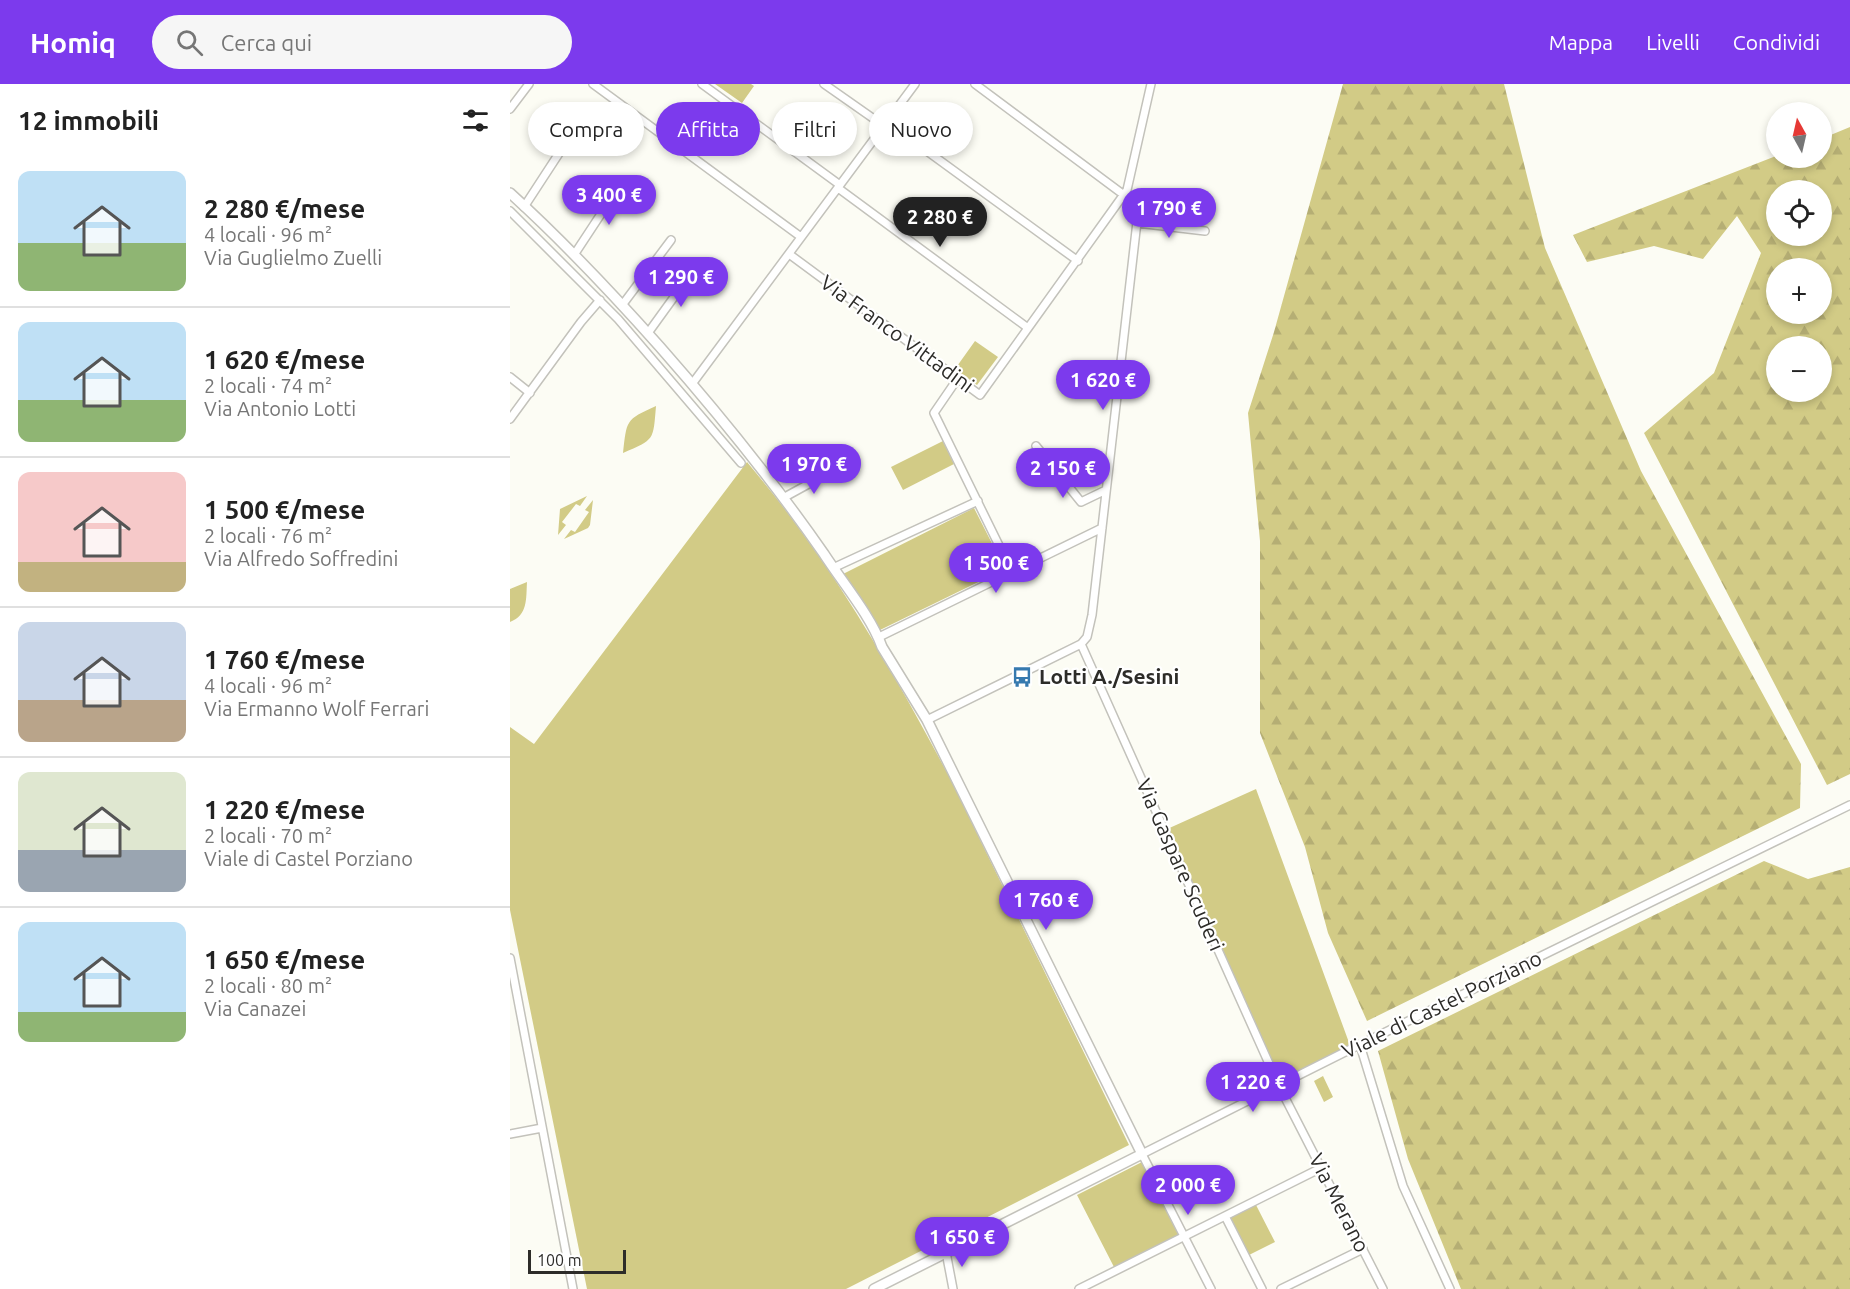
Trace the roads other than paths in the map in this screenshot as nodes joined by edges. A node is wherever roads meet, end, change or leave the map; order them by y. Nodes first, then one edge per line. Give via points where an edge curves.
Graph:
1 (529, 84) edge
2 (593, 84) edge
3 (702, 84) edge
4 (824, 84) edge
5 (915, 84) edge
6 (975, 84) edge
7 (1151, 84) edge
8 (902, 102) edge
9 (510, 109) edge
10 (869, 114) edge
11 (869, 146) edge
12 (557, 156) edge
13 (930, 156) edge
14 (622, 183) dead end
15 (839, 187) junction
16 (510, 193) edge
17 (1124, 195) junction
18 (524, 207) junction
19 (510, 211) edge
20 (1137, 223) junction
21 (1205, 231) dead end
22 (801, 237) junction
23 (671, 240) dead end
24 (789, 254) junction
25 (574, 255) junction
26 (1078, 261) junction
27 (695, 268) dead end
28 (600, 300) junction
29 (623, 304) junction
30 (1028, 328) junction
31 (648, 333) junction
32 (510, 377) edge
33 (957, 378) junction
34 (692, 384) junction
35 (530, 393) junction
36 (510, 419) edge
37 (1036, 446) dead end
38 (741, 463) dead end
39 (834, 470) dead end
40 (1106, 490) junction
41 (783, 498) junction
42 (978, 501) junction
43 (1102, 528) junction
44 (833, 568) junction
45 (1012, 572) junction
46 (879, 638) junction
47 (1081, 644) junction
48 (927, 720) junction
49 (1850, 805) edge
50 (510, 958) edge
51 (1360, 1045) junction
52 (1279, 1086) junction
53 (542, 1128) junction
54 (510, 1134) edge
55 (1142, 1154) junction
56 (1321, 1168) junction
57 (1225, 1216) junction
58 (1185, 1236) junction
59 (1363, 1249) junction
60 (946, 1252) junction
61 (573, 1289) edge
62 (874, 1289) edge
63 (953, 1289) edge
64 (1079, 1289) edge
65 (1211, 1289) edge
66 (1262, 1289) edge
67 (1281, 1289) edge
68 (1383, 1289) edge
69 (1450, 1289) edge

1 - 9 street
2 - 22 street
3 - 15 street
4 - 10 street
5 - 8 street
6 - 17 street
7 - 17 street, Via Franco Vittadini
11 - 15 street
12 - 18 street
13 - 26 street
14 - 25 street
15 - 22 street
15 - 30 street
16 - 18 street
17 - 20 street via 1136,207
17 - 26 street, Via Franco Vittadini
18 - 25 street
19 - 28 street
20 - 21 street
20 - 40 street
22 - 24 street
23 - 29 street
24 - 33 street, Via Franco Vittadini
24 - 34 street
25 - 29 street
26 - 30 street, Via Franco Vittadini
27 - 31 street
28 - 35 street
28 - 38 street
29 - 31 street
30 - 33 street, Via Franco Vittadini via 980,395
31 - 34 street
32 - 35 street
33 - 42 street via 934,413
34 - 41 street
35 - 36 street
37 - 40 street via 1082,502
39 - 41 street
40 - 43 street
41 - 44 street
42 - 44 street
42 - 45 street
43 - 45 street
43 - 47 street via 1088,637
44 - 46 street
45 - 46 street
46 - 48 street
47 - 48 street
47 - 52 street, Via Gaspare Scuderi
48 - 55 street
49 - 51 street, Viale di Castel Porziano
50 - 53 street
51 - 52 street, Viale di Castel Porziano
51 - 69 street via 1403,1186
52 - 55 street, Viale di Castel Porziano
52 - 56 street, Via Merano
53 - 54 street
53 - 61 street
55 - 58 street
55 - 60 street, Viale di Castel Porziano
56 - 57 street
56 - 59 street, Via Merano
57 - 58 street
57 - 66 street
58 - 64 street
58 - 65 street
59 - 67 street
59 - 68 street, Via Merano
60 - 62 street, Viale di Castel Porziano
60 - 63 street

